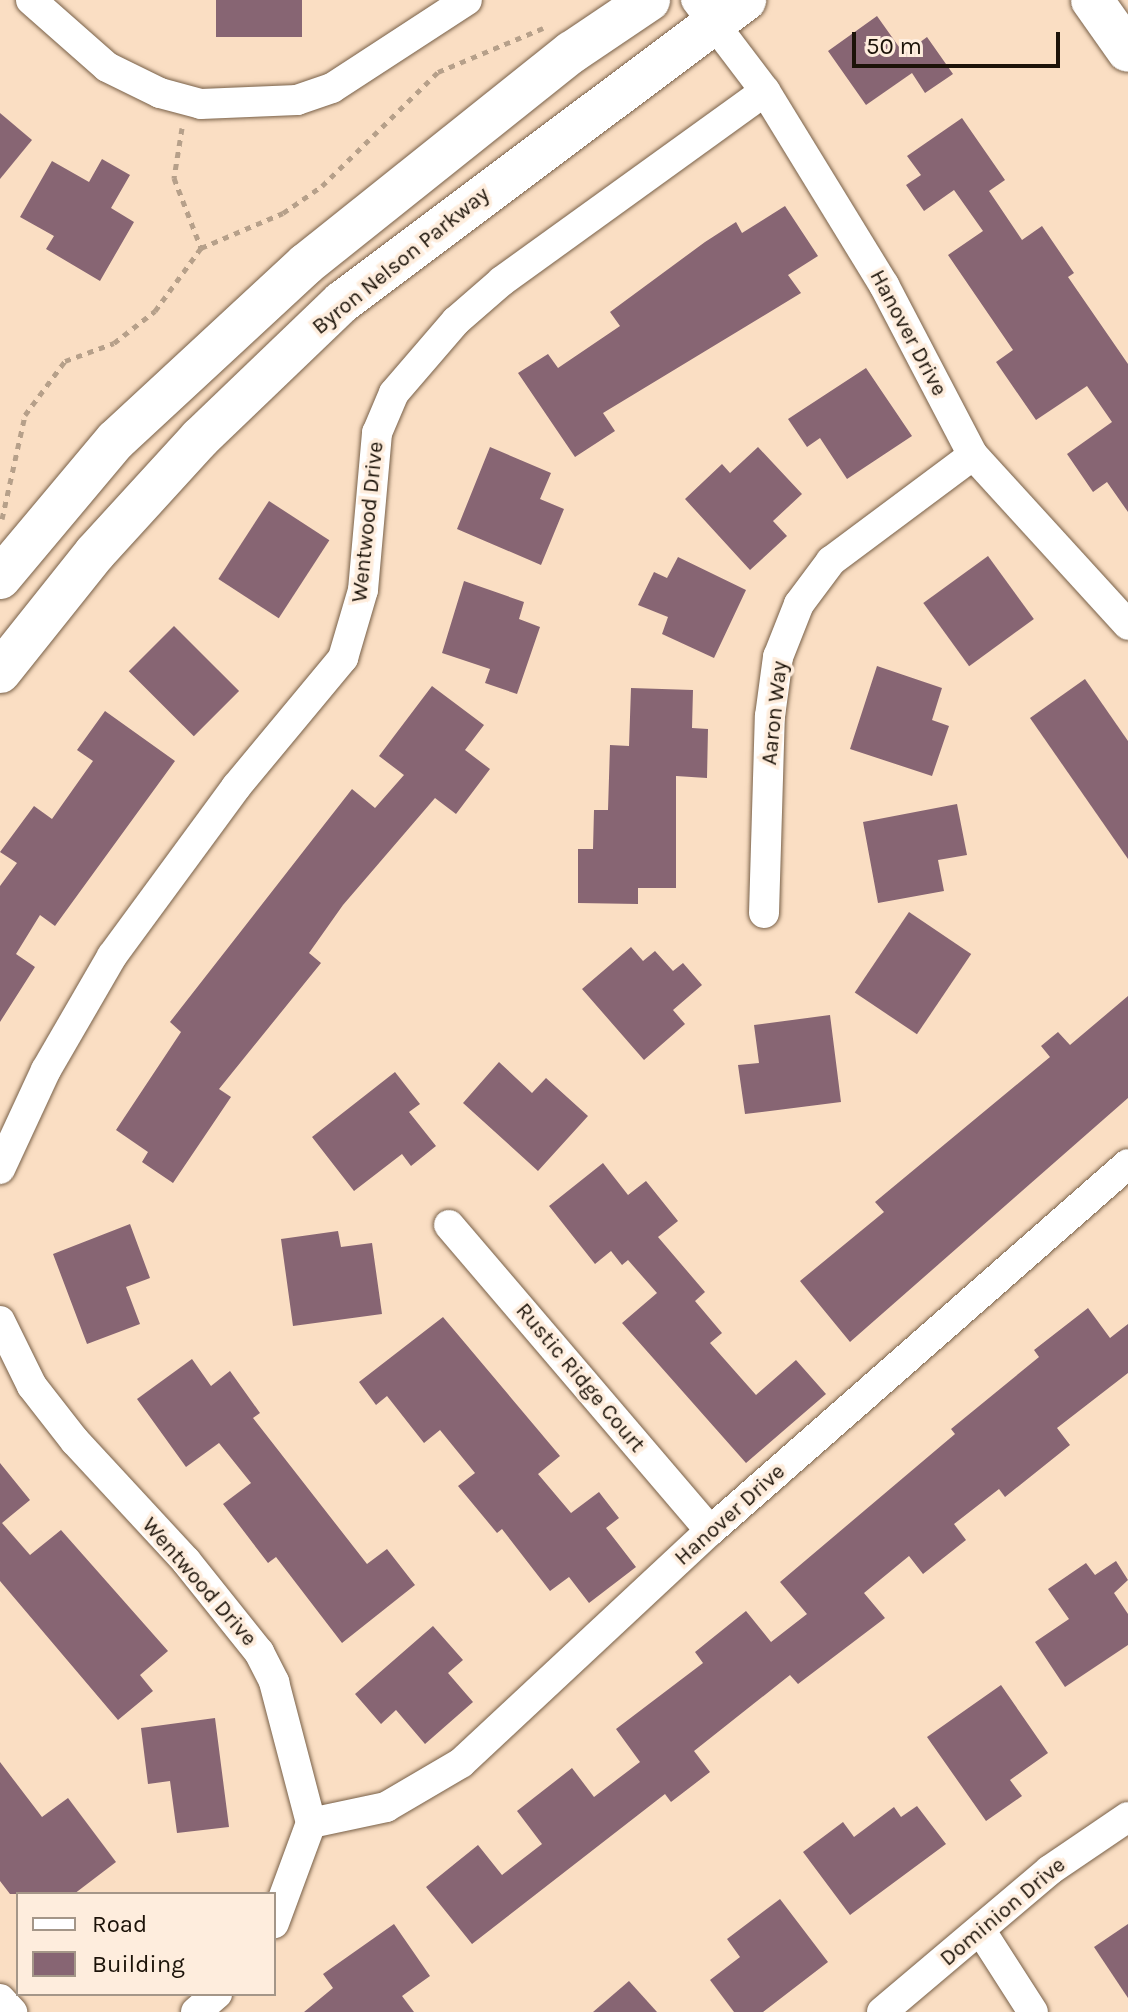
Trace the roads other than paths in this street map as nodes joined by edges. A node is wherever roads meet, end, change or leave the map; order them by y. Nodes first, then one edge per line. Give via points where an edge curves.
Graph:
1 (31, 0) edge
2 (467, 0) edge
3 (649, 0) edge
4 (1092, 0) edge
5 (718, 7) edge
6 (1128, 51) edge
7 (765, 91) junction
8 (973, 455) junction
9 (0, 578) edge
10 (1128, 625) edge
11 (0, 672) edge
12 (764, 913) dead end
13 (1128, 1164) edge
14 (0, 1169) edge
15 (449, 1225) dead end
16 (0, 1321) edge
17 (710, 1531) junction
18 (1128, 1817) edge
19 (311, 1823) junction
20 (276, 1918) edge
21 (981, 1931) junction
22 (215, 1996) edge
23 (0, 1999) edge
24 (12, 2012) edge
25 (196, 2012) edge
26 (882, 2012) edge
27 (1033, 2012) edge

1 - 2 street via 107,67 186,100 297,100 332,88
3 - 9 street via 572,52 240,324 116,440
4 - 6 street
5 - 7 street, Hanover Drive
5 - 11 street, Byron Nelson Parkway via 342,302 200,438 95,553
7 - 8 street, Hanover Drive via 884,285
7 - 14 street, Wentwood Drive via 502,281 456,321 394,393 377,433 363,590 343,658 236,787 112,956 46,1070
8 - 10 street, Hanover Drive
8 - 12 street, Aaron Way via 831,561 799,604 778,657 770,716
13 - 17 street, Hanover Drive
15 - 17 street, Rustic Ridge Court
16 - 19 street, Wentwood Drive via 32,1386 75,1441 186,1561 259,1652 285,1713
17 - 19 street, Hanover Drive via 461,1763 386,1807
18 - 21 street, Dominion Drive via 1050,1870
19 - 20 street
21 - 26 street, Dominion Drive
21 - 27 street
22 - 25 street
23 - 24 street

